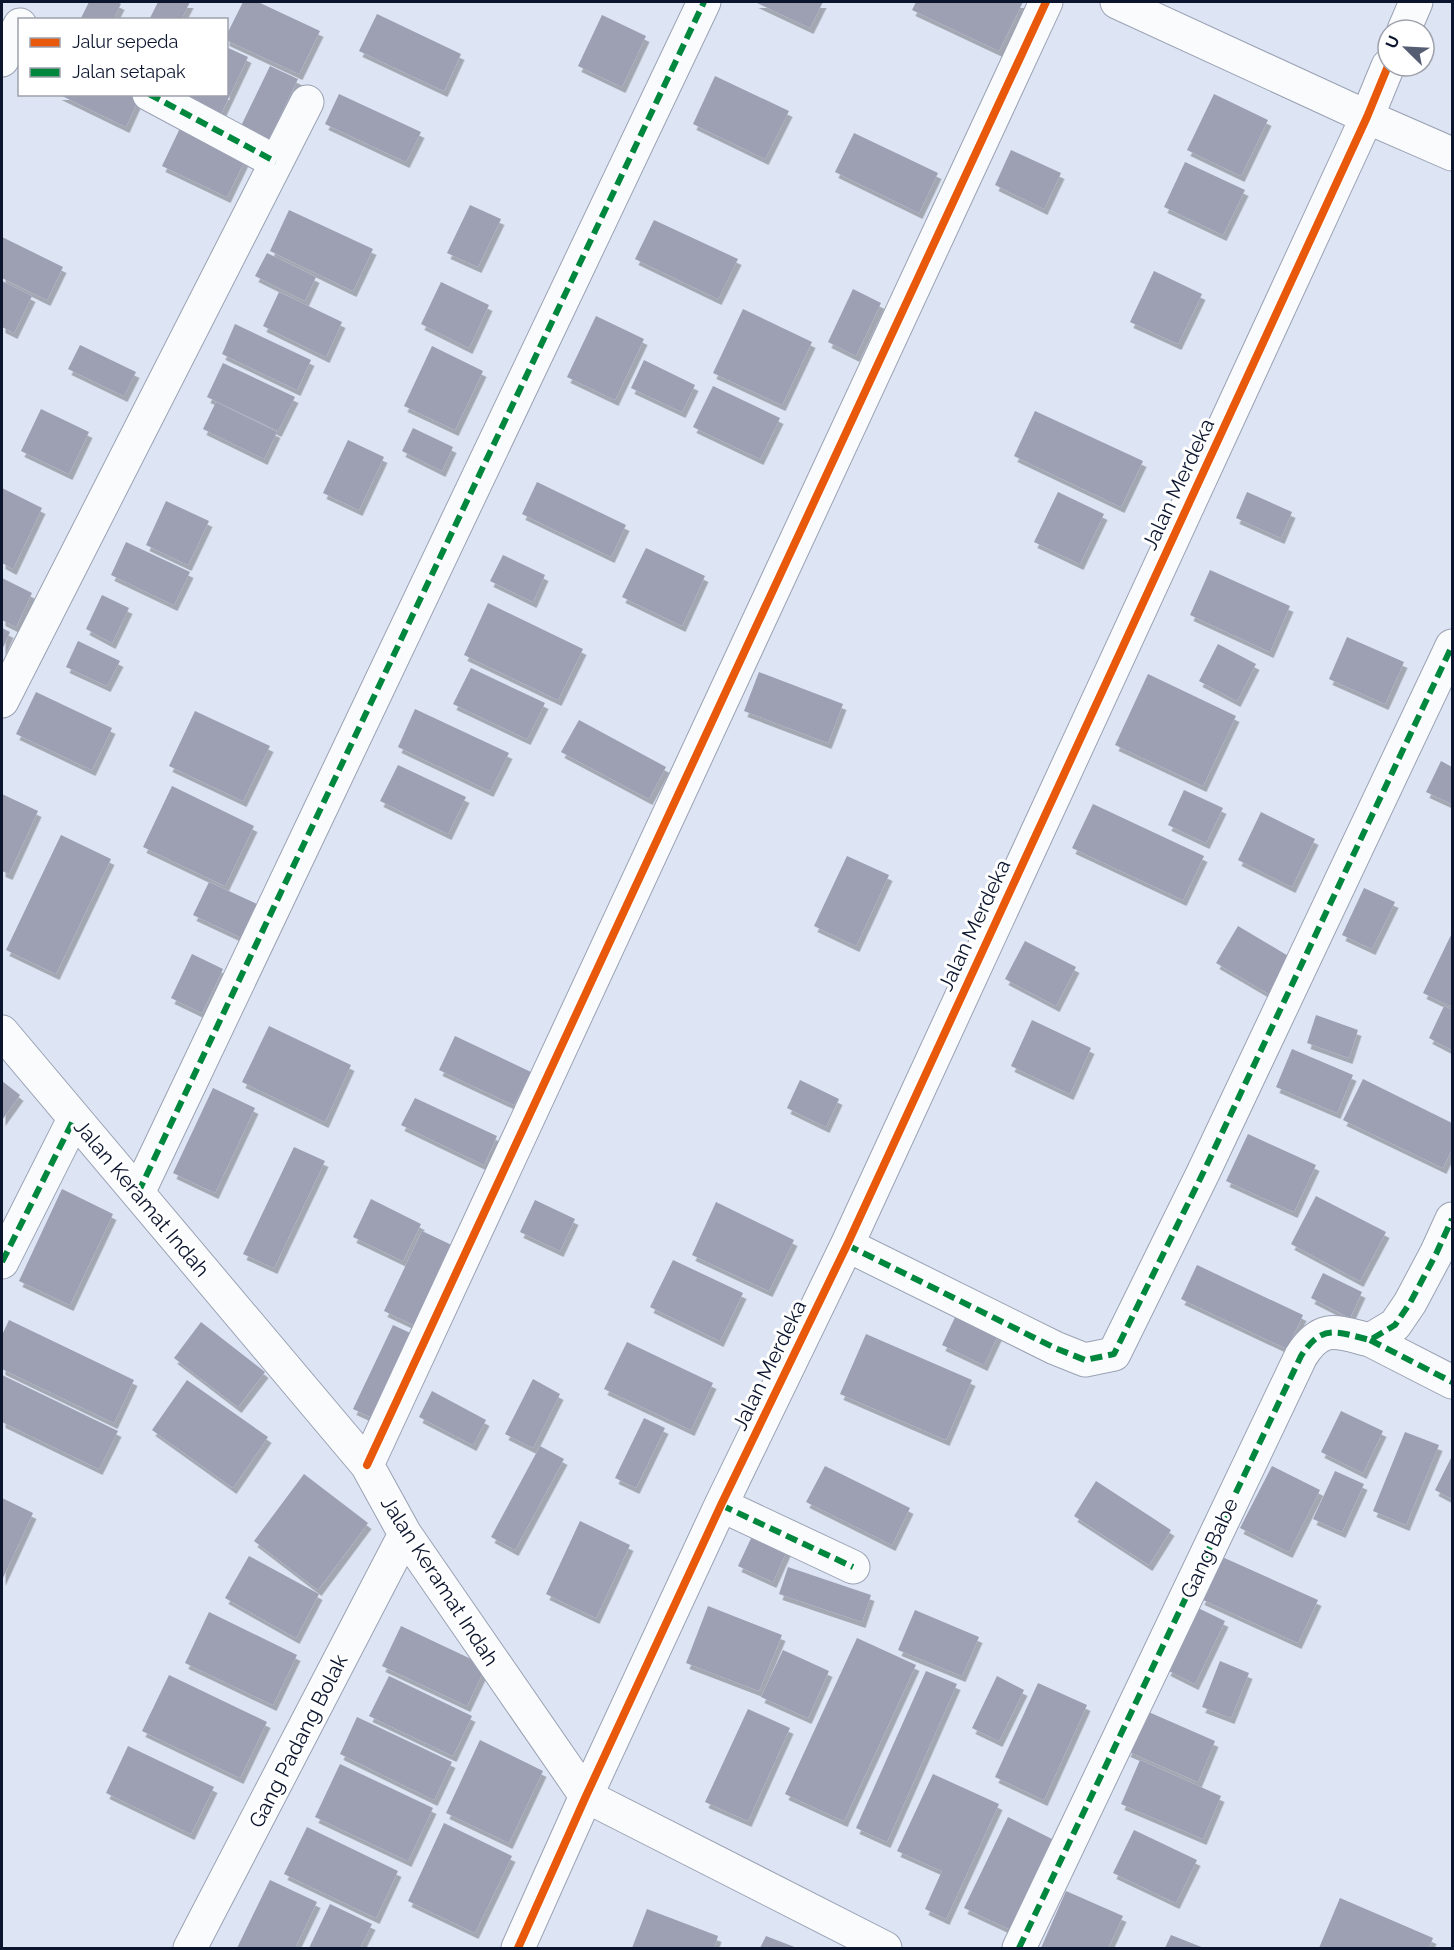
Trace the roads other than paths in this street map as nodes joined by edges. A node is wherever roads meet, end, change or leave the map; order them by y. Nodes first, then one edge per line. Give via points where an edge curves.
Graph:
1 (32, 2) edge
2 (704, 2) edge
3 (1046, 2) edge
4 (1117, 2) edge
5 (1416, 2) edge
6 (24, 18) edge
7 (1409, 18) edge
8 (18, 28) edge
9 (2, 60) edge
10 (1383, 78) edge
11 (153, 96) edge
12 (307, 102) dead end
13 (1367, 117) junction
14 (1452, 154) edge
15 (276, 162) junction
16 (1452, 646) edge
17 (2, 701) edge
18 (2, 1032) edge
19 (74, 1119) junction
20 (138, 1193) junction
21 (1452, 1219) edge
22 (847, 1245) junction
23 (2, 1262) edge
24 (1370, 1340) junction
25 (1452, 1382) edge
26 (367, 1464) junction
27 (721, 1505) junction
28 (405, 1534) junction
29 (853, 1567) dead end
30 (586, 1796) junction
31 (190, 1948) edge
32 (518, 1948) edge
33 (885, 1948) edge
34 (1019, 1948) edge

1 - 6 street
2 - 20 street
3 - 26 street
4 - 13 street
5 - 7 street
8 - 9 street
10 - 13 street, Jalan Merdeka
11 - 15 street
12 - 15 street
13 - 14 street
13 - 22 street, Jalan Merdeka
15 - 17 street
16 - 22 street via 1114,1354 1085,1360 1055,1348
18 - 19 street, Jalan Keramat Indah
19 - 20 street, Jalan Keramat Indah
19 - 23 street
20 - 26 street, Jalan Keramat Indah
21 - 24 street via 1395,1325
22 - 27 street, Jalan Merdeka
24 - 25 street
24 - 34 street, Gang Babe via 1336,1332 1322,1334 1310,1341 1301,1356
26 - 28 street, Jalan Keramat Indah
27 - 29 street
27 - 30 street, Jalan Merdeka
28 - 30 street, Jalan Keramat Indah
28 - 31 street, Gang Padang Bolak
30 - 32 street, Jalan Merdeka
30 - 33 street, Jalan Keramat Indah

